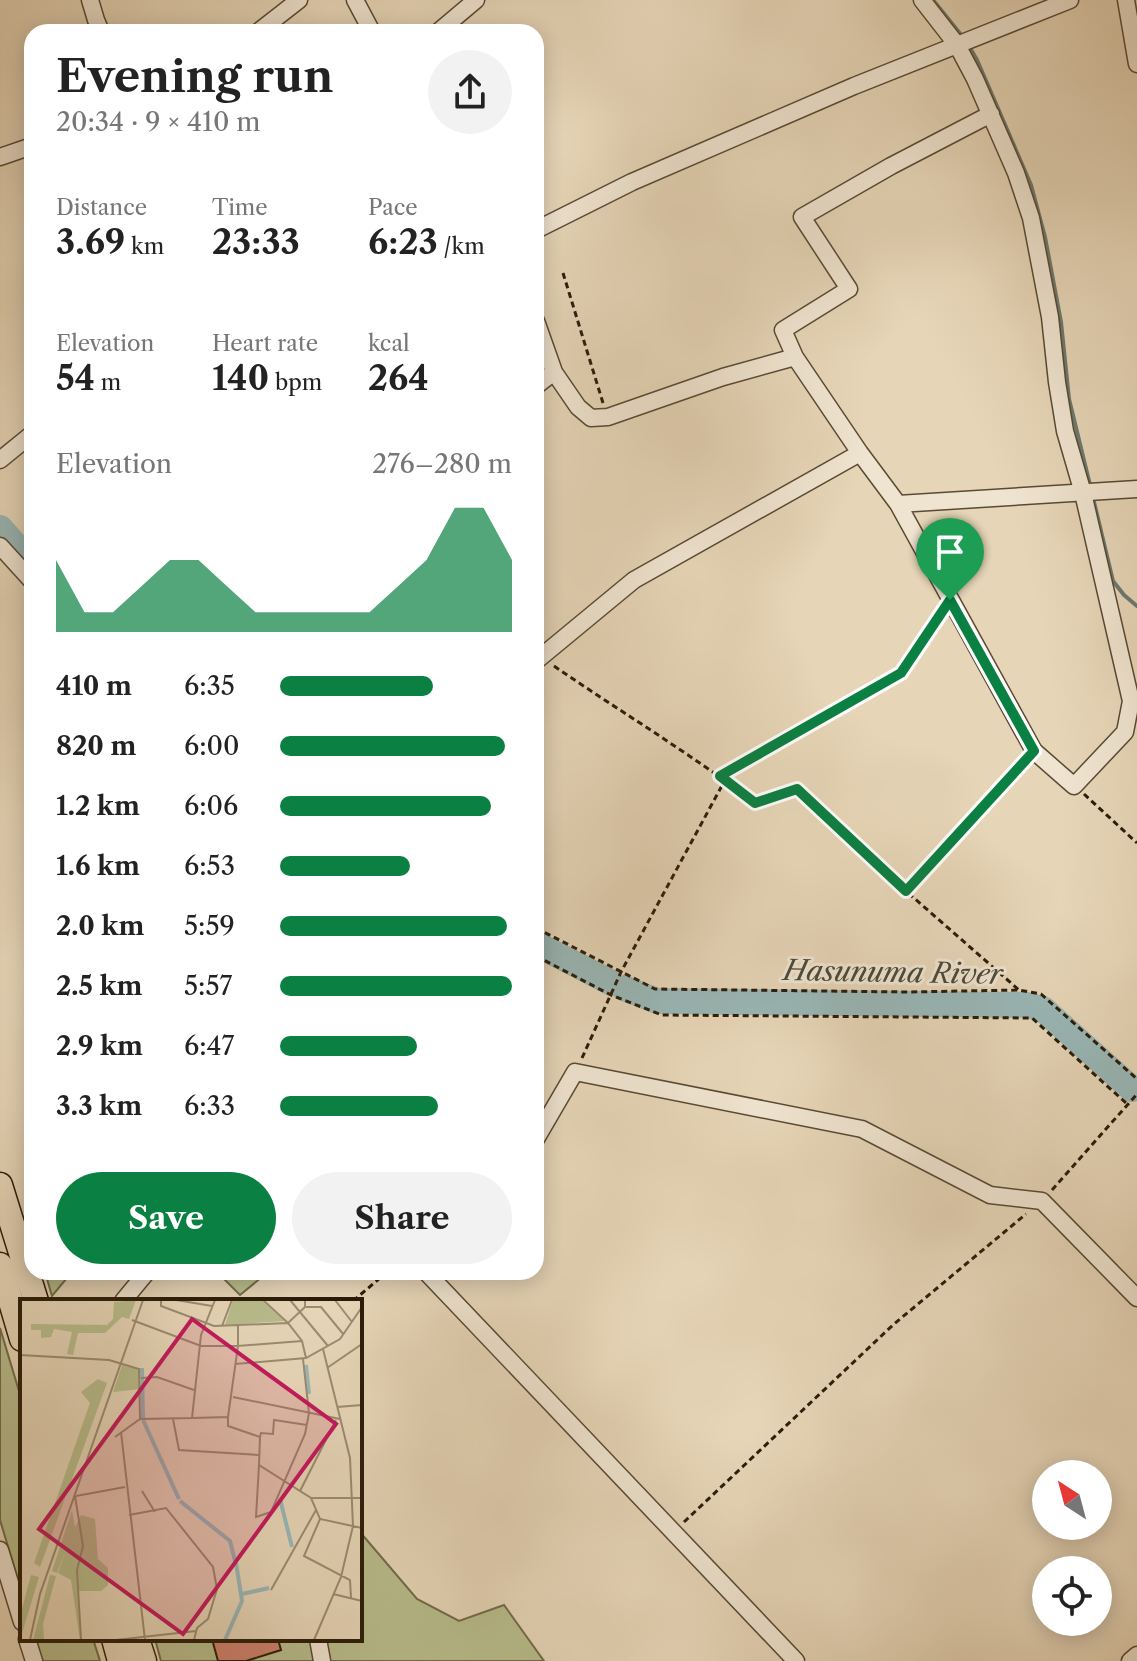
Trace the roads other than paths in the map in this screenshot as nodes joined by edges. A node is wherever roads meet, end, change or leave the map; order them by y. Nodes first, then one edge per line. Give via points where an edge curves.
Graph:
1 (90, 0) edge
2 (299, 0) edge
3 (355, 0) edge
4 (476, 0) edge
5 (922, 0) edge
6 (1070, 0) edge
7 (1126, 0) edge
8 (98, 24) edge
9 (268, 24) edge
10 (368, 24) edge
11 (448, 24) edge
12 (957, 45) junction
13 (1137, 64) edge
14 (991, 114) junction
15 (24, 149) edge
16 (0, 157) edge
17 (544, 226) edge
18 (544, 344) edge
19 (795, 357) junction
20 (554, 372) junction
21 (544, 380) edge
22 (24, 440) edge
23 (860, 453) junction
24 (0, 460) edge
25 (1137, 489) edge
26 (1083, 493) junction
27 (898, 504) junction
28 (0, 546) edge
29 (24, 572) edge
30 (544, 655) edge
31 (544, 1125) edge
32 (0, 1185) edge
33 (24, 1262) edge
34 (0, 1265) edge
35 (140, 1280) edge
36 (434, 1280) edge
37 (1137, 1298) edge
38 (125, 1299) edge
39 (20, 1332) edge
40 (0, 1550) edge
41 (20, 1615) edge
42 (28, 1641) edge
43 (115, 1641) edge
44 (138, 1641) edge
45 (318, 1641) edge
46 (1137, 1655) edge
47 (34, 1661) edge
48 (120, 1661) edge
49 (144, 1661) edge
50 (322, 1661) edge
51 (796, 1661) edge
52 (1130, 1661) edge

1 - 8 street
2 - 9 street
3 - 10 street
4 - 11 street
5 - 12 street
6 - 12 street
7 - 13 street
12 - 14 street
12 - 17 street via 632,182
14 - 19 street via 802,217 849,289 783,330
14 - 26 street via 1031,218 1065,431
15 - 16 street
18 - 20 street
19 - 20 street via 608,417 591,418
19 - 23 street
20 - 21 street
22 - 24 street
23 - 27 street
23 - 30 street via 634,580
25 - 26 street
26 - 27 street
26 - 27 street via 1131,701 1125,732 1074,786 1034,751
28 - 29 street
31 - 37 street via 575,1072 862,1129 990,1195 1042,1201
32 - 33 highway
34 - 39 highway
35 - 38 street
36 - 51 street
40 - 41 street
42 - 47 street
43 - 48 highway
44 - 49 highway
45 - 50 street
46 - 52 street

